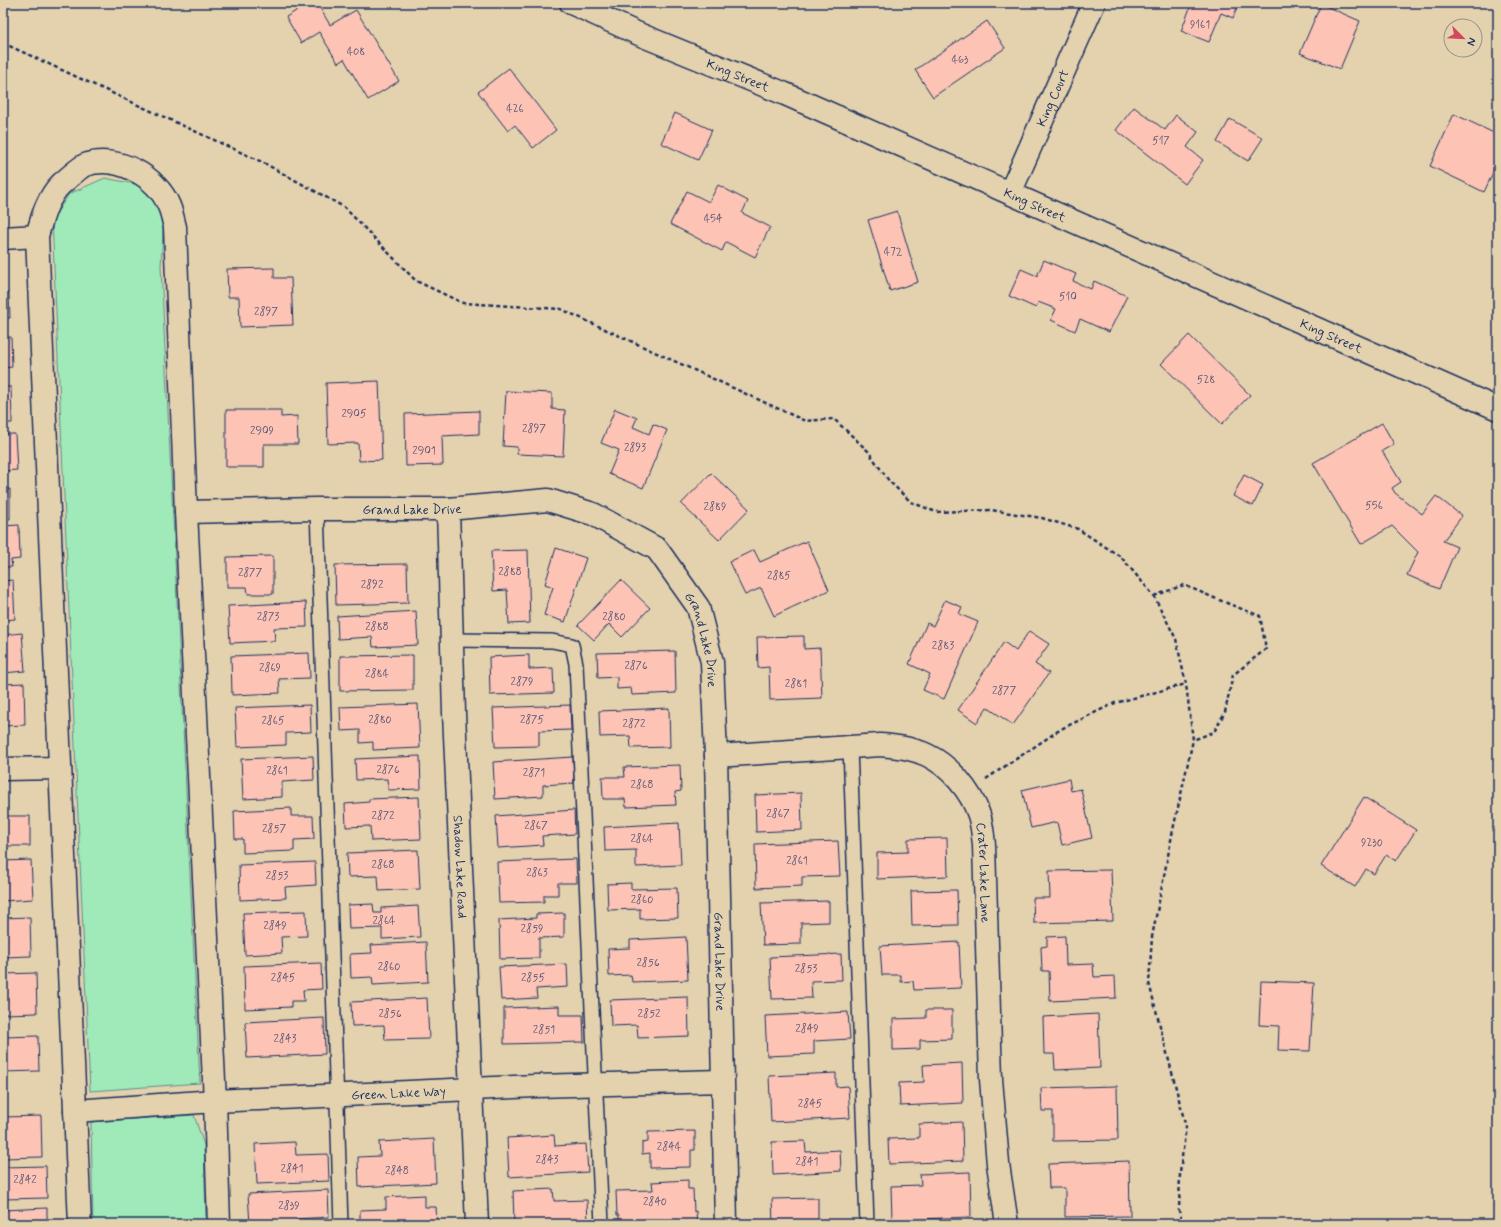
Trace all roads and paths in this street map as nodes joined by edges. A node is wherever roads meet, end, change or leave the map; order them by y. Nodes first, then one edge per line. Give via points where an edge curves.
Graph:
1 (571, 3) edge
2 (1094, 3) edge
3 (3, 43) edge
4 (1010, 193) junction
5 (37, 236) junction
6 (3, 238) edge
7 (1498, 409) edge
8 (317, 509) junction
9 (448, 509) junction
10 (186, 512) junction
11 (1154, 596) junction
12 (452, 640) junction
13 (1186, 684) junction
14 (1193, 740) junction
15 (850, 747) junction
16 (716, 756) junction
17 (60, 768) junction
18 (3, 769) edge
19 (967, 792) junction
20 (722, 1081) junction
21 (597, 1085) junction
22 (471, 1089) junction
23 (337, 1095) junction
24 (215, 1101) junction
25 (75, 1111) junction
26 (80, 1224) edge
27 (219, 1224) edge
28 (341, 1224) edge
29 (476, 1224) edge
30 (602, 1224) edge
31 (726, 1224) edge
32 (867, 1224) edge
33 (1007, 1224) edge
34 (1182, 1224) edge

1 - 4 street, King Street via 641,35 784,93
2 - 4 street, King Court
3 - 11 path via 262,162 344,207 416,281 463,303 561,309 805,421 834,419 868,451 889,481 910,502 936,512 991,510 1042,518 1078,529 1121,557
4 - 7 street, King Street
5 - 6 street
5 - 10 street via 46,206 60,185 84,165 120,163 144,176 158,189 169,206 175,227
5 - 17 street
8 - 9 street, Grand Lake Drive
8 - 10 street, Grand Lake Drive
8 - 23 lane
9 - 12 street, Shadow Lake Road
9 - 16 street, Grand Lake Drive via 548,500 593,514 657,549 698,607 712,662
10 - 24 street
11 - 13 path via 1176,639
11 - 14 path via 1184,585 1260,616 1266,649 1233,675 1225,712 1214,732
12 - 21 lane via 552,641 572,645 576,664
12 - 22 street, Shadow Lake Road
13 - 14 path
13 - 19 path via 1115,703 1061,729
14 - 34 path via 1152,937 1149,983 1186,1127 1180,1172 1179,1211
15 - 16 street, Crater Lake Lane
15 - 19 street, Crater Lake Lane via 903,747 928,756 947,769
15 - 32 lane
16 - 20 street, Grand Lake Drive
17 - 18 street
17 - 25 street
19 - 33 street, Crater Lake Lane via 979,815 984,845 991,1079 998,1164
20 - 21 street, Green Lake Way
20 - 31 street, Grand Lake Drive
21 - 22 street, Green Lake Way
21 - 30 lane
22 - 23 street, Green Lake Way
22 - 29 street, Shadow Lake Road
23 - 24 street, Green Lake Way
23 - 28 lane
24 - 25 street, Green Lake Way
24 - 27 street
25 - 26 street

